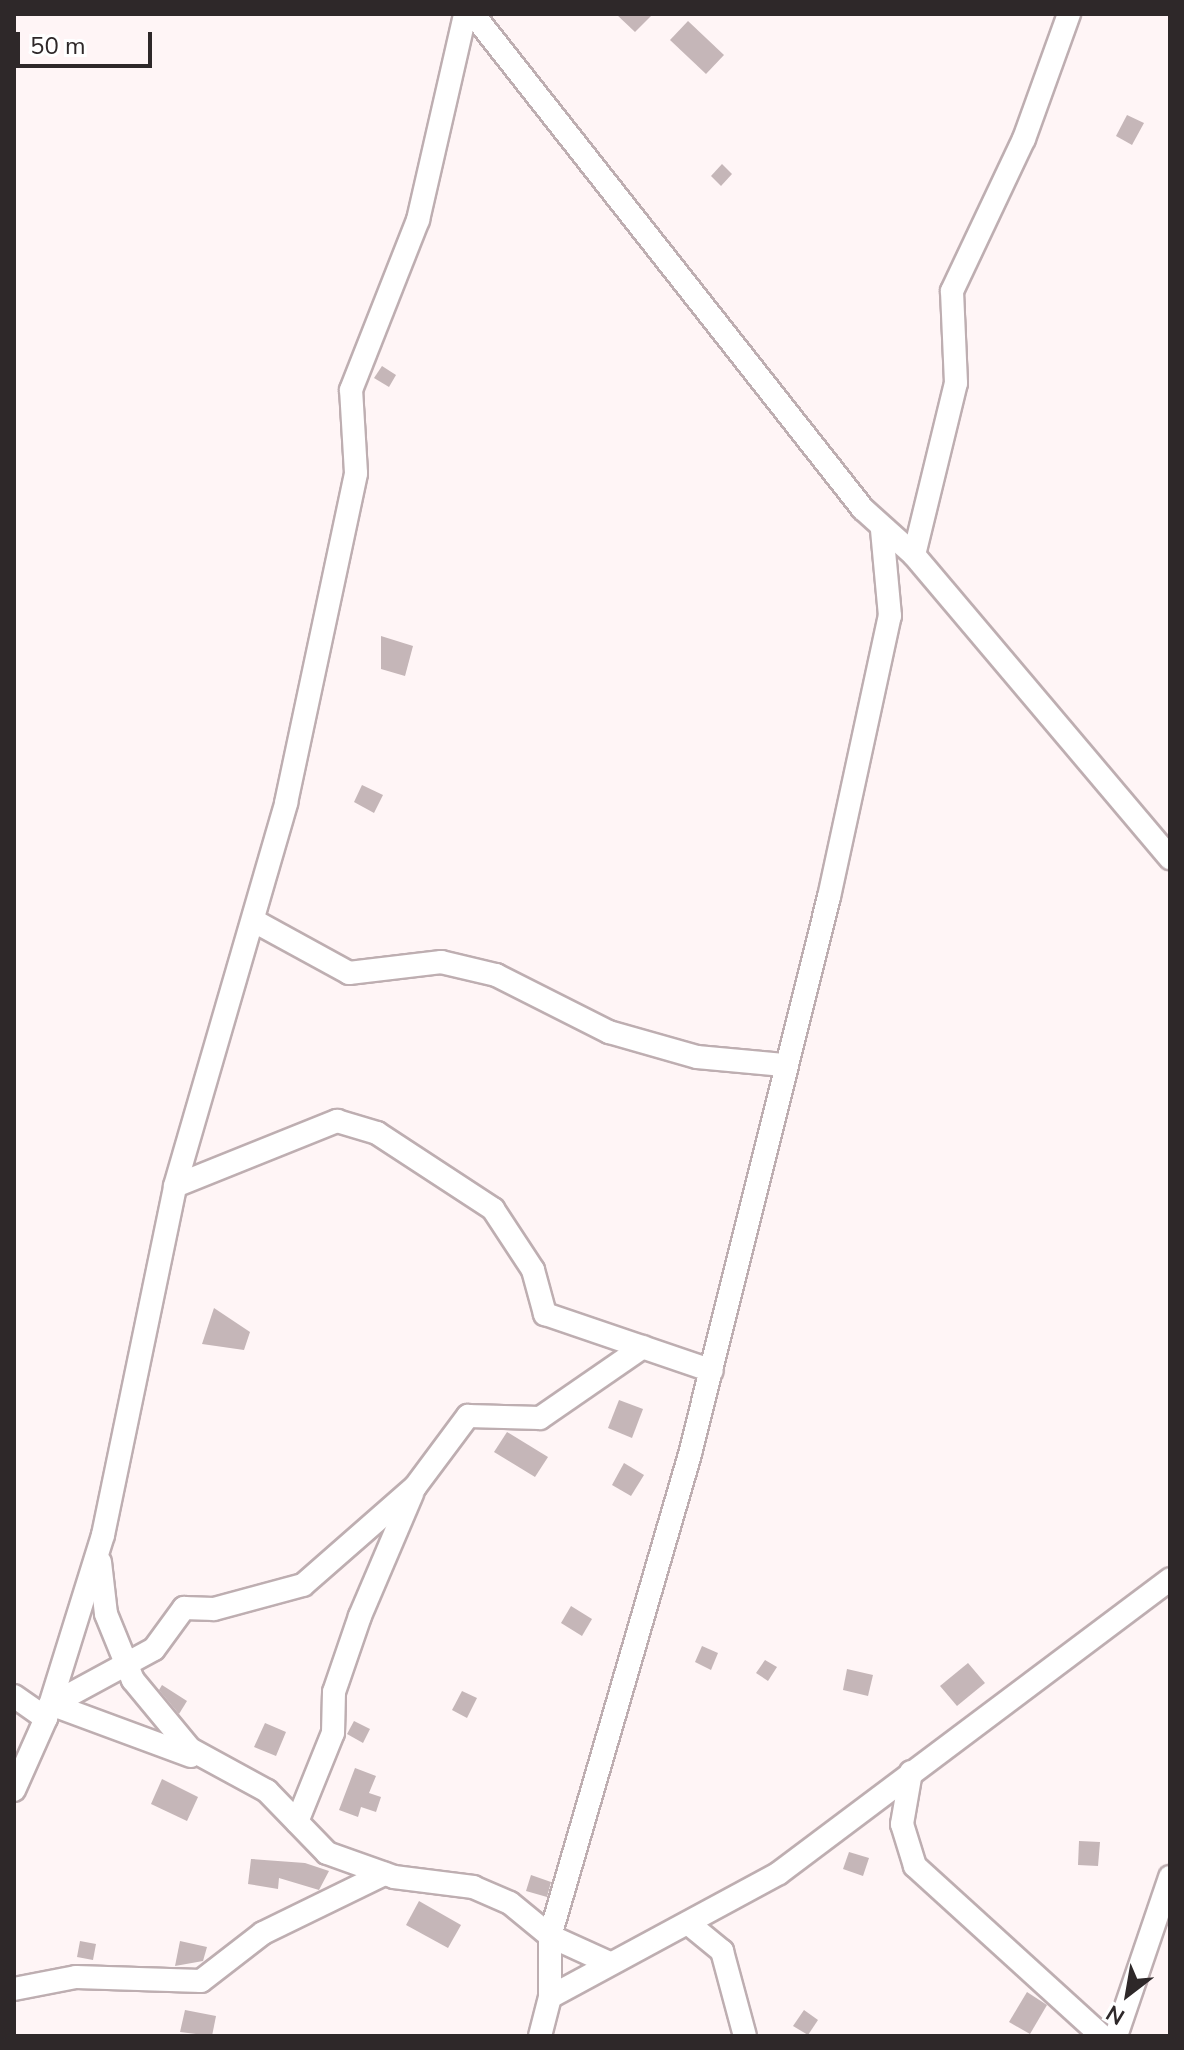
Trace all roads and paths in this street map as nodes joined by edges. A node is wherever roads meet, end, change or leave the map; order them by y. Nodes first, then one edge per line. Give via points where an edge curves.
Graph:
1 (465, 14) edge
2 (473, 14) edge
3 (1069, 14) edge
4 (882, 529) junction
5 (914, 555) junction
6 (1170, 858) edge
7 (256, 922) junction
8 (784, 1065) junction
9 (175, 1186) junction
10 (643, 1347) junction
11 (712, 1371) junction
12 (415, 1487) junction
13 (98, 1554) junction
14 (1170, 1579) edge
15 (124, 1659) junction
16 (14, 1696) edge
17 (49, 1710) junction
18 (208, 1763) junction
19 (911, 1772) junction
20 (14, 1790) edge
21 (297, 1822) junction
22 (384, 1874) junction
23 (1170, 1877) edge
24 (689, 1924) junction
25 (550, 1936) junction
26 (607, 1962) junction
27 (14, 1989) edge
28 (550, 1997) junction
29 (540, 2036) edge
30 (745, 2036) edge
31 (1102, 2036) edge
32 (1116, 2036) edge

1 - 7 street via 418,220 351,390 351,503
2 - 4 street
3 - 5 street via 1024,139 952,291 956,383
4 - 5 street
4 - 8 street via 890,616
5 - 6 street
7 - 8 street via 349,973 441,962 496,975 609,1032 697,1057
7 - 9 street
8 - 11 street
9 - 10 street via 337,1121 377,1133 493,1209 533,1270 545,1314
9 - 13 street
10 - 11 street
10 - 12 street via 540,1418 468,1416
11 - 25 street
12 - 15 street via 303,1585 214,1609 184,1608 154,1649
12 - 21 street via 360,1616 334,1692 333,1733
13 - 15 street via 106,1614
13 - 17 street
14 - 19 street
15 - 17 street
15 - 18 street via 168,1729
16 - 17 street
17 - 18 street
17 - 20 street
18 - 21 street via 257,1783
19 - 24 street via 779,1873
19 - 31 street via 902,1824 915,1866
21 - 22 street via 327,1853
22 - 25 street via 473,1887 510,1903
22 - 27 street via 284,1921 201,1981 88,1977
23 - 32 street
24 - 26 street
24 - 30 street via 722,1951
25 - 26 street
25 - 28 street
26 - 28 street
28 - 29 street

